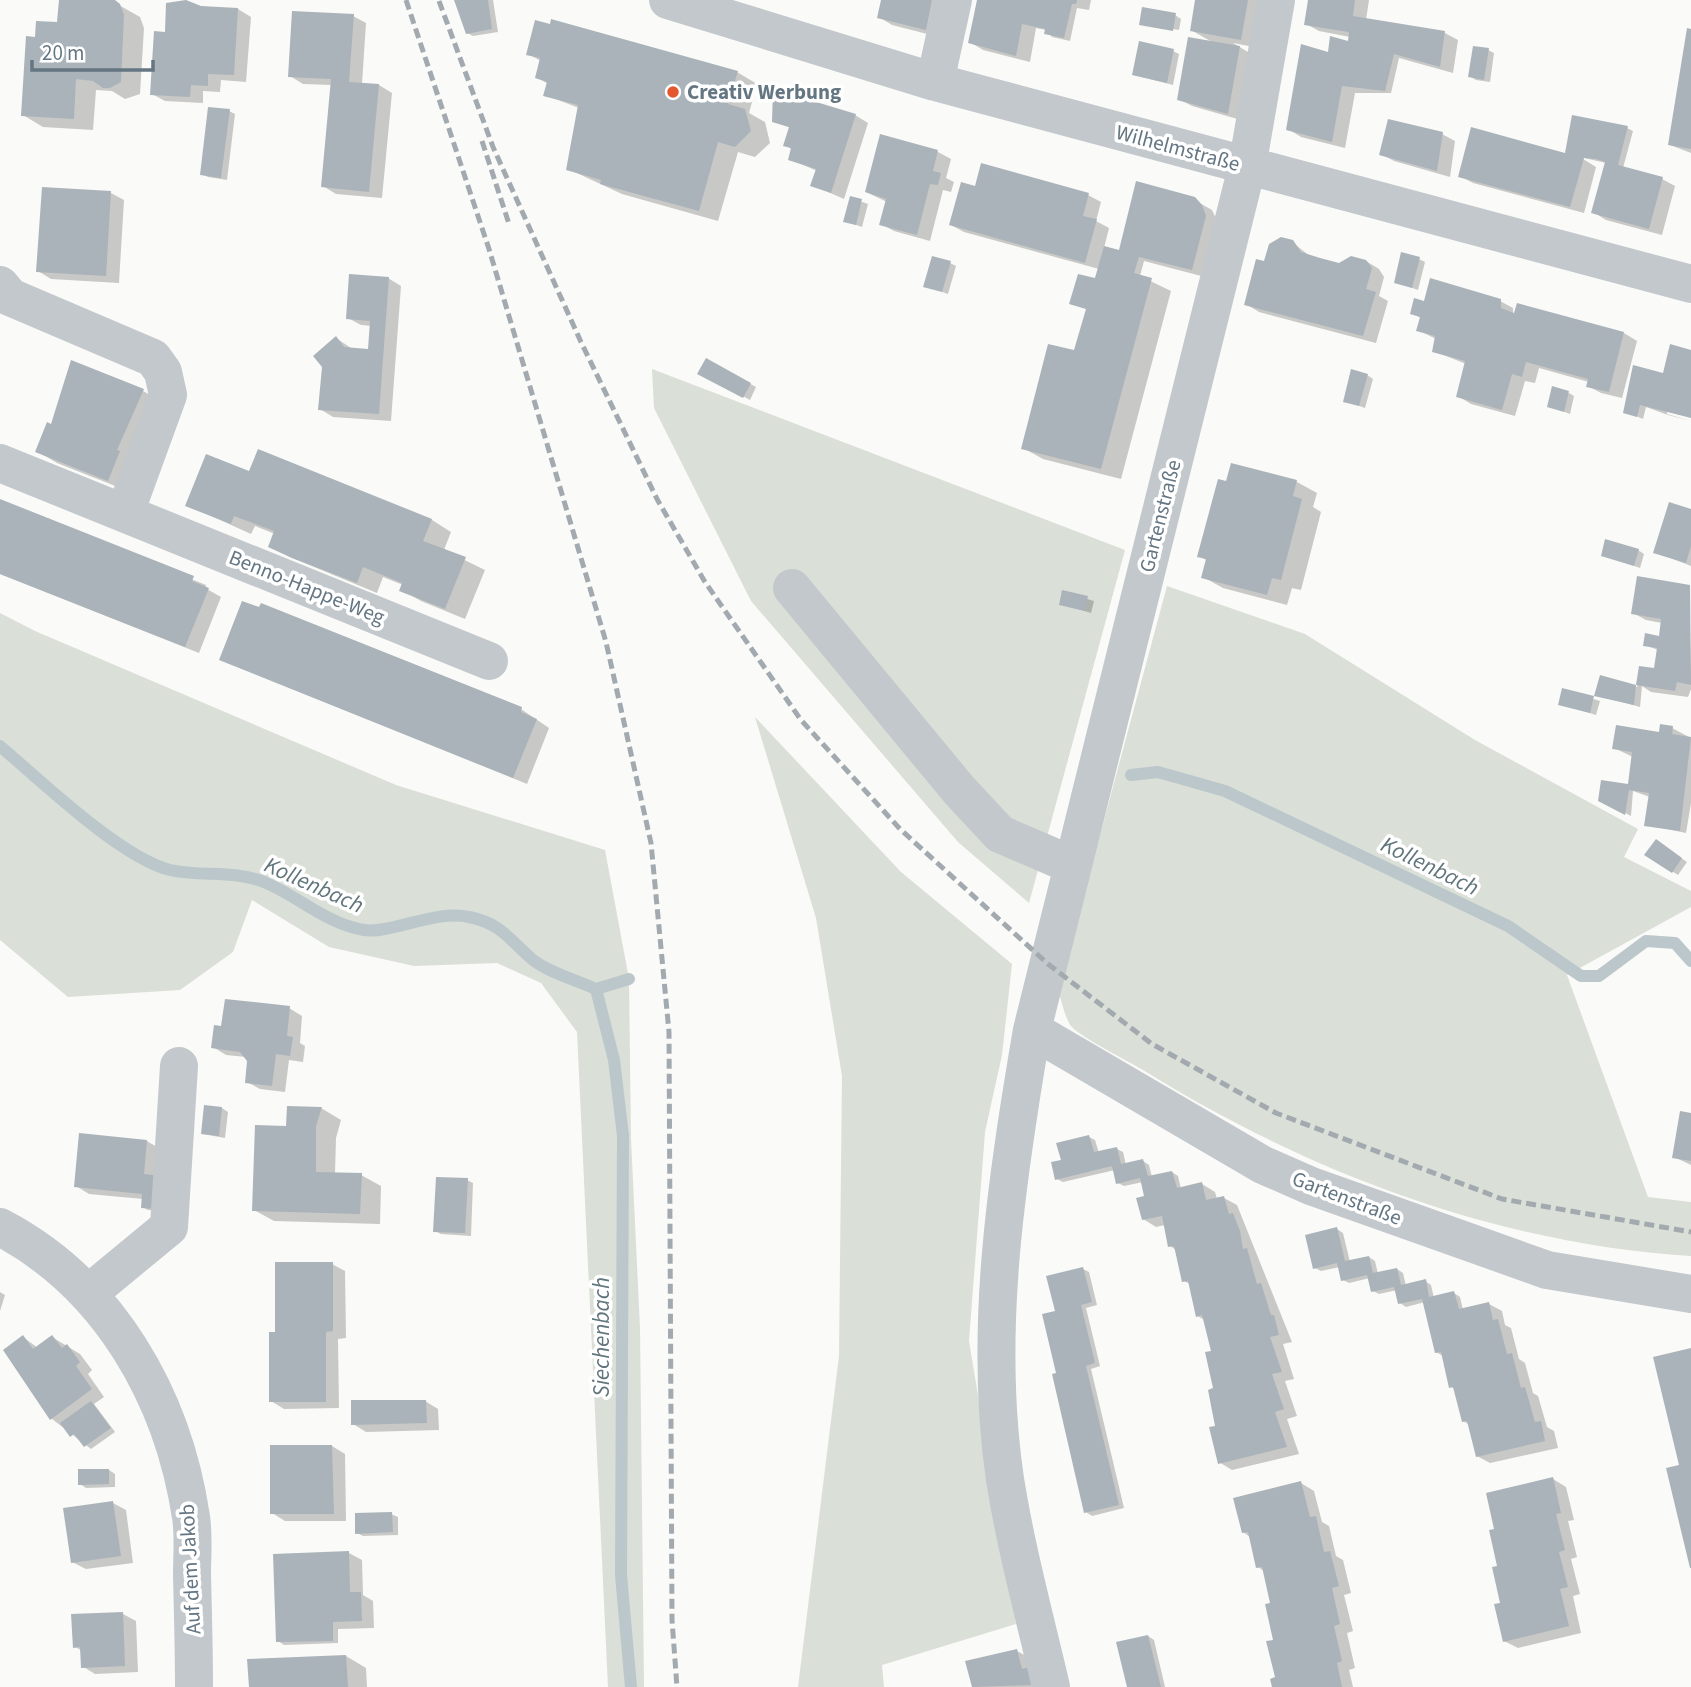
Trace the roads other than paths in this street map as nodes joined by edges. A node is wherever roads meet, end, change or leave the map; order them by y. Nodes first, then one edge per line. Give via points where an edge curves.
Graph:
1 (668, 0) edge
2 (953, 0) edge
3 (1276, 0) edge
4 (935, 82) junction
5 (1247, 167) junction
6 (0, 285) edge
7 (1691, 285) edge
8 (0, 463) edge
9 (125, 513) junction
10 (792, 588) dead end
11 (489, 661) dead end
12 (1072, 865) junction
13 (1032, 1030) junction
14 (179, 1066) dead end
15 (0, 1227) edge
16 (89, 1293) junction
17 (1691, 1294) edge
18 (194, 1687) edge
19 (1051, 1687) edge

1 - 4 street, Wilhelmstraße
2 - 4 street
3 - 5 street, Gartenstraße
4 - 5 street, Wilhelmstraße
5 - 7 street, Wilhelmstraße
5 - 12 street, Gartenstraße
6 - 9 street via 10,297 153,358 163,372 168,395
8 - 9 street, Benno-Happe-Weg
9 - 11 street, Benno-Happe-Weg
10 - 12 street via 1000,834
12 - 13 street, Gartenstraße
13 - 17 street, Gartenstraße via 1251,1158 1311,1186 1547,1270
13 - 19 street, Gartenstraße via 1009,1166 996,1355 1005,1478
14 - 16 street via 169,1227
15 - 16 street, Auf dem Jakob via 35,1245
16 - 18 street, Auf dem Jakob via 129,1346 156,1395 180,1465 191,1519

